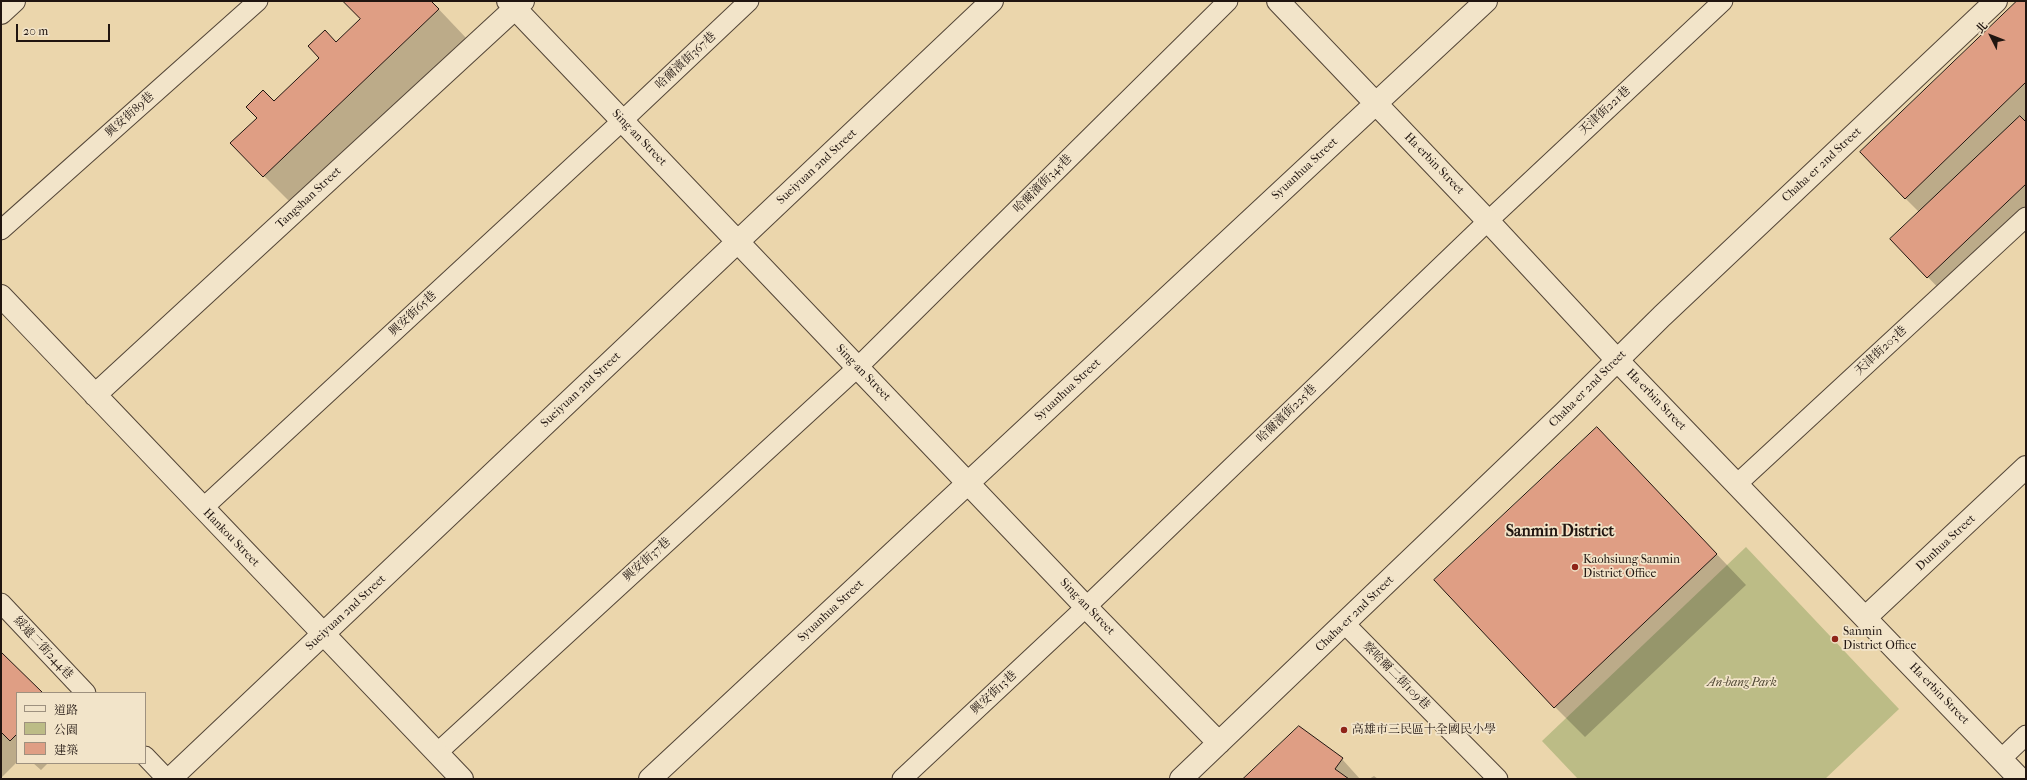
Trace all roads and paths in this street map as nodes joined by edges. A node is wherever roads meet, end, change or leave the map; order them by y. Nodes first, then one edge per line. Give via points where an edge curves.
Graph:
1 (14, 1) edge
2 (258, 1) edge
3 (749, 1) edge
4 (992, 1) edge
5 (1228, 1) edge
6 (1278, 1) edge
7 (1486, 1) edge
8 (1723, 1) edge
9 (1996, 1) edge
10 (516, 4) edge
11 (1, 13) edge
12 (1375, 103) junction
13 (622, 121) junction
14 (2026, 217) edge
15 (1488, 221) junction
16 (1, 230) edge
17 (738, 242) junction
18 (1, 296) edge
19 (1617, 360) junction
20 (858, 367) junction
21 (95, 395) junction
22 (2026, 467) edge
23 (968, 483) junction
24 (1737, 484) junction
25 (203, 508) junction
26 (1, 603) edge
27 (1086, 607) junction
28 (1865, 618) junction
29 (1345, 624) junction
30 (324, 634) junction
31 (85, 692) edge
32 (2026, 735) edge
33 (1219, 742) junction
34 (437, 753) junction
35 (146, 757) edge
36 (2001, 759) junction
37 (169, 779) edge
38 (462, 779) edge
39 (650, 779) edge
40 (902, 779) edge
41 (1182, 779) edge
42 (1498, 779) edge
43 (2020, 779) edge

1 - 11 street
2 - 16 lane, 興安街89巷
3 - 13 lane, 哈爾濱街367巷
4 - 17 street, Sueiyuan 2nd Street
5 - 20 lane, 哈爾濱街345巷
6 - 12 street, Ha-erbin Street
7 - 12 street, Syuanhua Street
8 - 15 lane, 天津街221巷
9 - 19 street, Chaha-er 2nd Street
10 - 13 street, Sing-an Street
10 - 21 street, Tangshan Street
12 - 15 street, Ha-erbin Street
12 - 23 street, Syuanhua Street
13 - 17 street, Sing-an Street
13 - 25 lane, 興安街65巷
14 - 24 lane, 天津街203巷
15 - 19 street, Ha-erbin Street
15 - 27 lane, 哈爾濱街225巷
17 - 20 street, Sing-an Street
17 - 30 street, Sueiyuan 2nd Street
18 - 21 street, Hankou Street
19 - 24 street, Ha-erbin Street
19 - 29 street, Chaha-er 2nd Street
20 - 23 street, Sing-an Street
20 - 34 lane, 興安街37巷
21 - 25 street, Hankou Street
22 - 28 street, Dunhua Street
23 - 27 street, Sing-an Street
23 - 39 street, Syuanhua Street
24 - 28 street, Ha-erbin Street
25 - 30 street, Hankou Street
26 - 31 lane, 綏遠二街244巷
27 - 33 street, Sing-an Street
27 - 40 lane, 興安街13巷
28 - 36 street, Ha-erbin Street
29 - 33 street, Chaha-er 2nd Street
29 - 42 lane, 察哈爾二街109巷
30 - 34 street, Hankou Street
30 - 37 street, Sueiyuan 2nd Street
32 - 36 lane
33 - 41 street, Chaha-er 2nd Street
34 - 38 street, Hankou Street
35 - 37 lane
36 - 43 street, Ha-erbin Street

